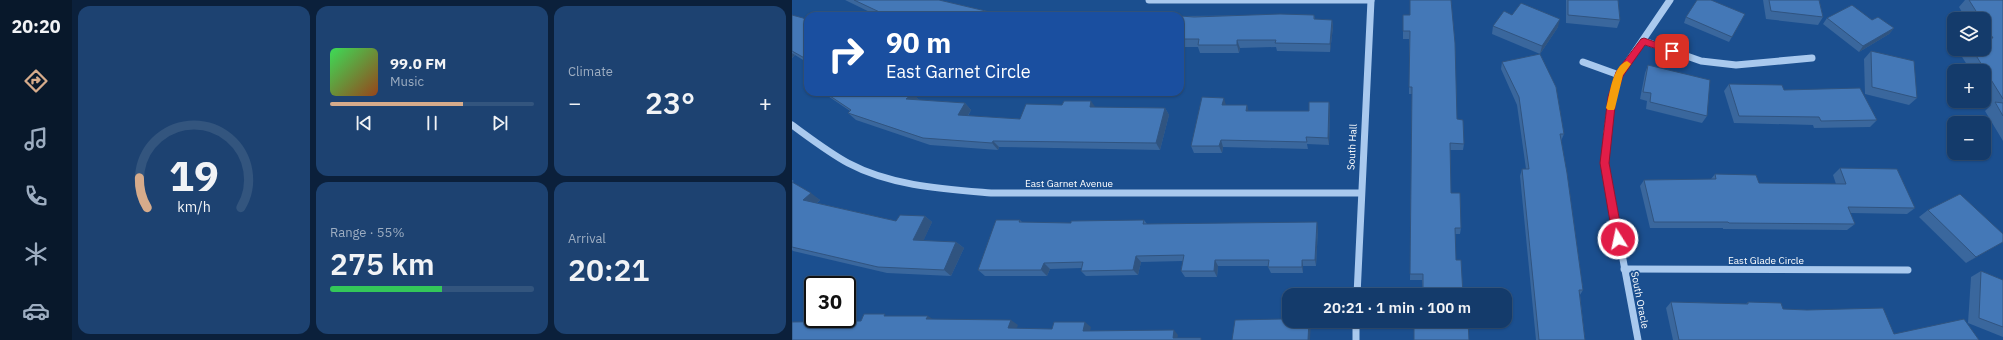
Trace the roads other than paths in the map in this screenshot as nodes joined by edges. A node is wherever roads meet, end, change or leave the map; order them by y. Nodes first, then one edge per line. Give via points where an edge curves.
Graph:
1 (1149, 0) edge
2 (1160, 0) edge
3 (1371, 0) edge
4 (1670, 0) edge
5 (1644, 41) junction
6 (1812, 58) dead end
7 (1583, 62) dead end
8 (1619, 75) junction
9 (792, 125) edge
10 (1361, 193) junction
11 (1624, 269) junction
12 (1908, 270) dead end
13 (1357, 288) edge
14 (1356, 328) edge
15 (1356, 340) edge
16 (1638, 340) edge

1 - 2 street
2 - 3 street
3 - 10 street, South Hall
4 - 5 street, South Oracle
5 - 6 street via 1701,61 1729,64
5 - 8 street, South Oracle
7 - 8 street
8 - 11 street, South Oracle via 1612,97 1605,163
9 - 10 street, East Garnet Avenue via 849,163 885,176 931,187 991,193
10 - 13 street, South Hall
11 - 12 street, East Glade Circle
11 - 16 street, South Oracle
14 - 15 street

